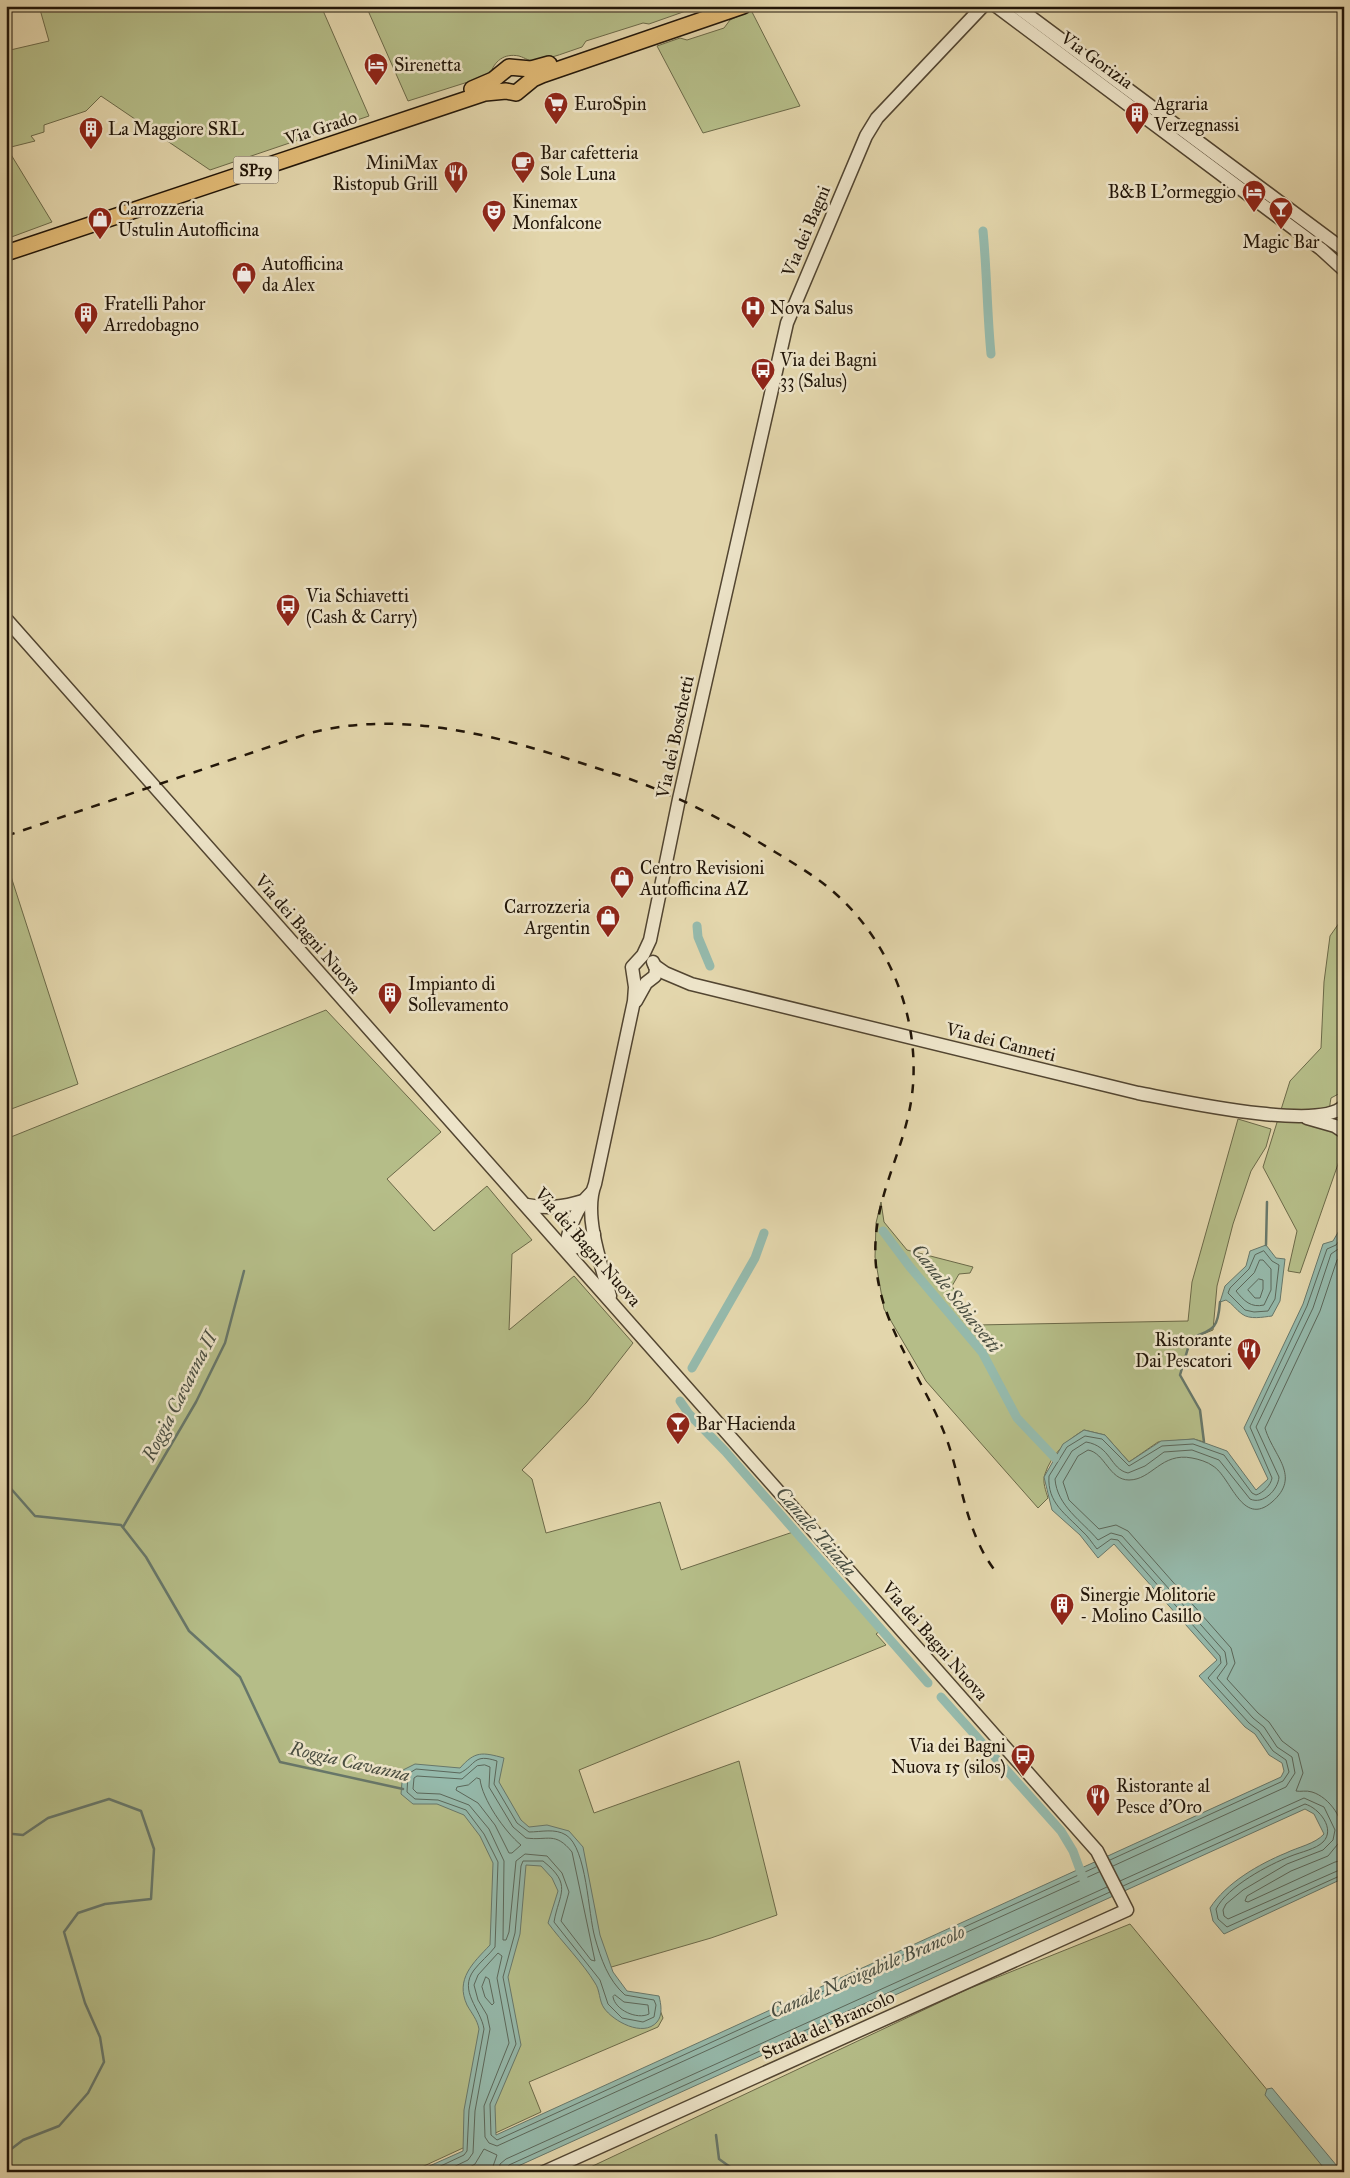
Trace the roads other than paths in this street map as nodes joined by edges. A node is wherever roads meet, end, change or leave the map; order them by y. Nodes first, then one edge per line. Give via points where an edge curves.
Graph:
1 (718, 6) edge
2 (743, 6) edge
3 (983, 6) edge
4 (996, 6) edge
5 (1016, 6) edge
6 (518, 68) junction
7 (500, 76) junction
8 (525, 84) junction
9 (506, 91) junction
10 (6, 245) edge
11 (1344, 250) edge
12 (6, 253) edge
13 (1344, 270) edge
14 (737, 542) joint
15 (6, 619) edge
16 (650, 940) junction
17 (639, 960) junction
18 (654, 964) junction
19 (645, 981) junction
20 (691, 984) junction
21 (1342, 1108) edge
22 (1305, 1117) junction
23 (1342, 1131) edge
24 (587, 1197) junction
25 (527, 1205) junction
26 (594, 1234) junction
27 (566, 1249) junction
28 (611, 1300) junction
29 (1126, 1910) joint
30 (544, 2172) edge

1 - 6 main road, Via Grado / SP19 via 581,54 531,69
2 - 8 main road, Via Grado / SP19 via 542,74
3 - 14 street, Via dei Bagni via 889,104 866,136 787,323
4 - 13 street, Via Gorizia via 1321,249
5 - 11 street, Via Gorizia
6 - 7 main road, Via Grado / SP19 via 505,69
6 - 8 main road via 526,76
7 - 9 main road via 500,84
7 - 10 main road, Via Grado / SP19 via 476,88
8 - 9 main road, Via Grado / SP19 via 516,93
9 - 12 main road, Via Grado / SP19 via 485,93
14 - 16 street, Via dei Boschetti
15 - 25 street, Via dei Bagni Nuova
16 - 17 street, Via dei Boschetti
16 - 18 street, Via dei Boschetti
17 - 18 street via 646,959
17 - 19 street, Via dei Boschetti via 632,967
18 - 19 street, Via dei Boschetti via 656,973
18 - 20 street, Via dei Canneti via 669,975
19 - 20 street, Via dei Canneti
19 - 24 street, Via dei Boschetti via 633,1008 596,1184
20 - 22 street, Via dei Canneti via 1138,1093
21 - 22 street, Via dei Canneti
21 - 23 street via 1337,1120
22 - 23 street, Via dei Canneti
24 - 25 street via 560,1208
24 - 26 street, Via dei Boschetti
24 - 27 street, Via dei Boschetti via 566,1240
25 - 27 street, Via dei Bagni Nuova
26 - 27 street via 583,1246
26 - 28 street, Via dei Boschetti
27 - 28 street, Via dei Bagni Nuova
28 - 29 street, Via dei Bagni Nuova via 1097,1851
29 - 30 street, Strada del Brancolo

